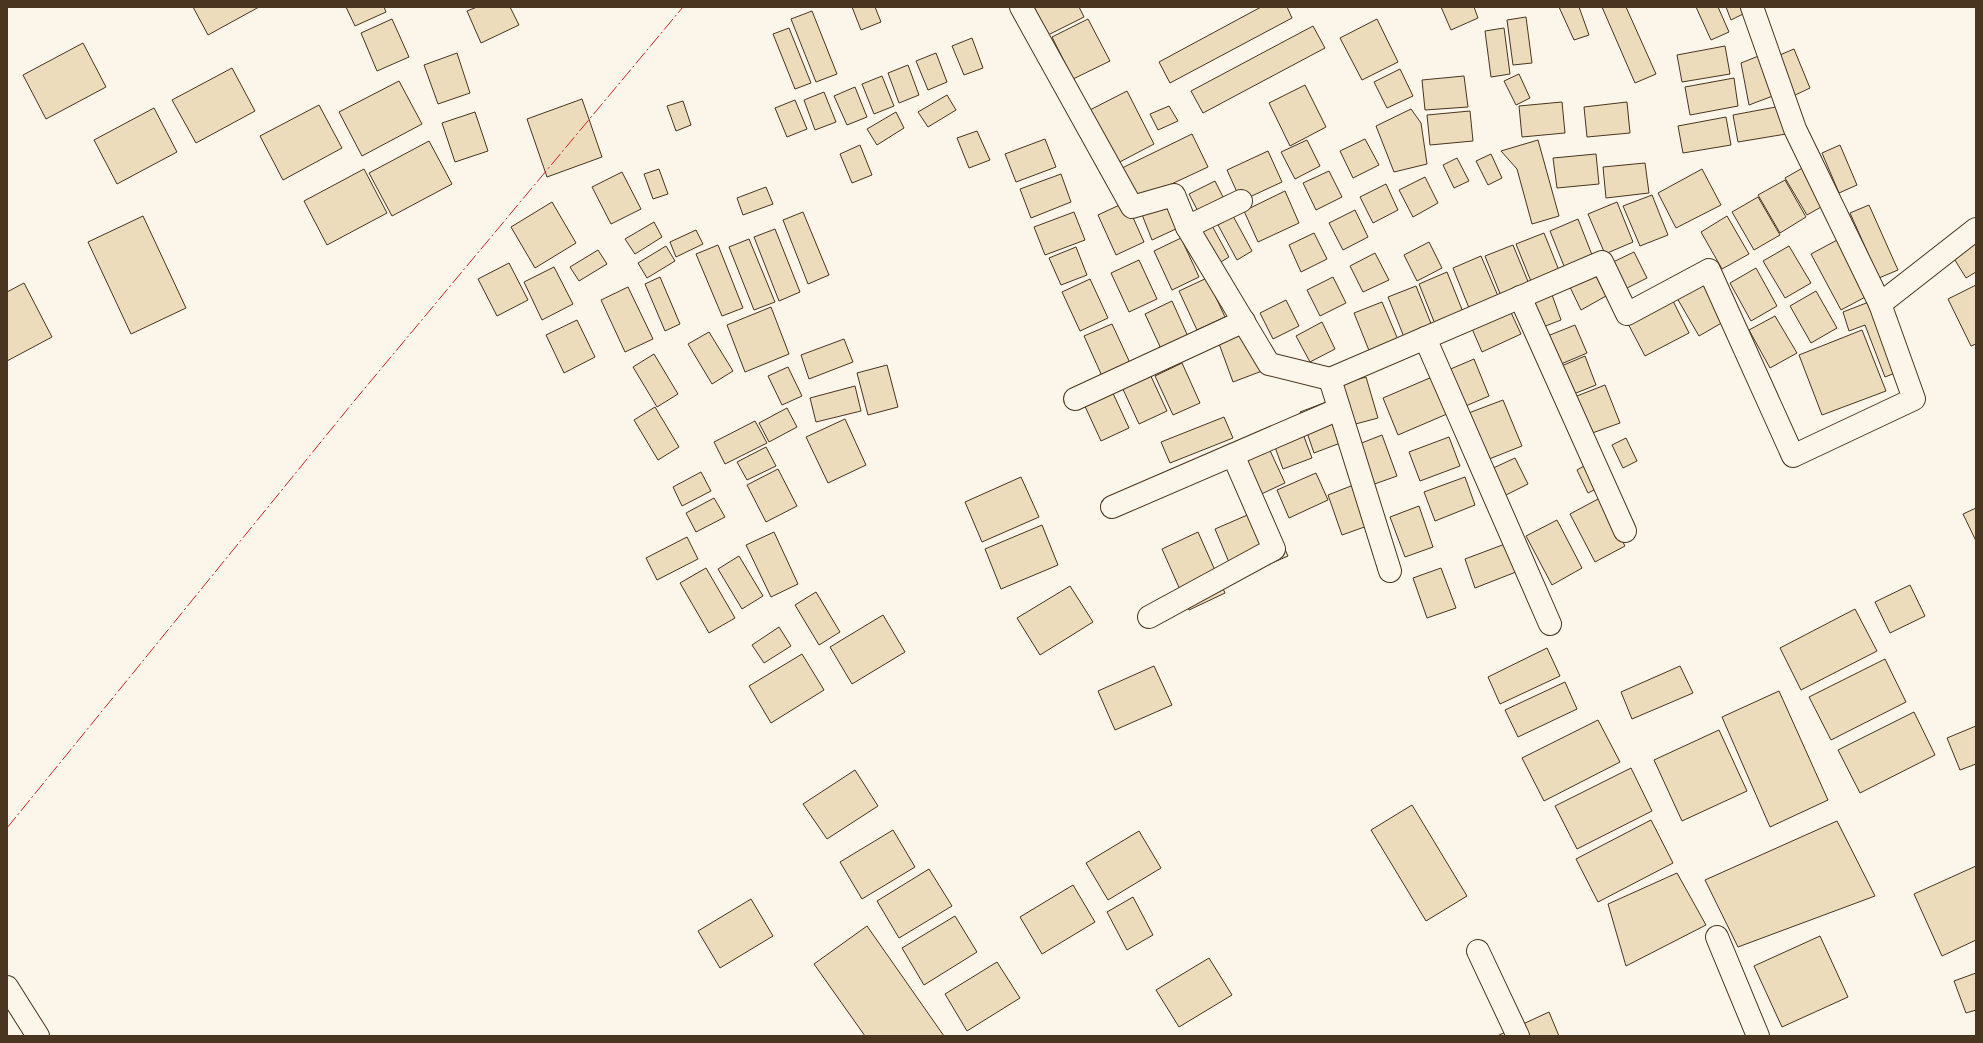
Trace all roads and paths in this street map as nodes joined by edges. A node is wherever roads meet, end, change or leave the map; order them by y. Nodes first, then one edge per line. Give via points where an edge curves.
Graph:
1 (1021, 7) edge
2 (1752, 7) edge
3 (1242, 201) dead end
4 (1187, 227) junction
5 (1976, 229) edge
6 (1520, 297) junction
7 (1880, 304) junction
8 (1244, 321) junction
9 (1425, 338) junction
10 (1330, 379) junction
11 (1075, 399) dead end
12 (1339, 409) junction
13 (1233, 454) junction
14 (1112, 506) dead end
15 (1625, 532) dead end
16 (1390, 571) dead end
17 (1149, 617) dead end
18 (1550, 624) dead end
19 (1717, 938) dead end
20 (1478, 951) dead end
21 (7, 986) edge
22 (38, 1036) edge
23 (1518, 1036) edge
24 (1758, 1036) edge

1 - 4 street via 1132,207 1174,195
2 - 7 street via 1795,129
3 - 4 street
4 - 8 street
5 - 7 street
6 - 7 street via 1602,262 1627,314 1709,270 1793,456 1914,399
6 - 9 street
6 - 15 street
8 - 10 street via 1269,364
8 - 11 street
9 - 10 street
9 - 18 street
10 - 12 street
12 - 13 street
12 - 16 street
13 - 14 street
13 - 17 street via 1274,549
19 - 24 street
20 - 23 street
21 - 22 street

